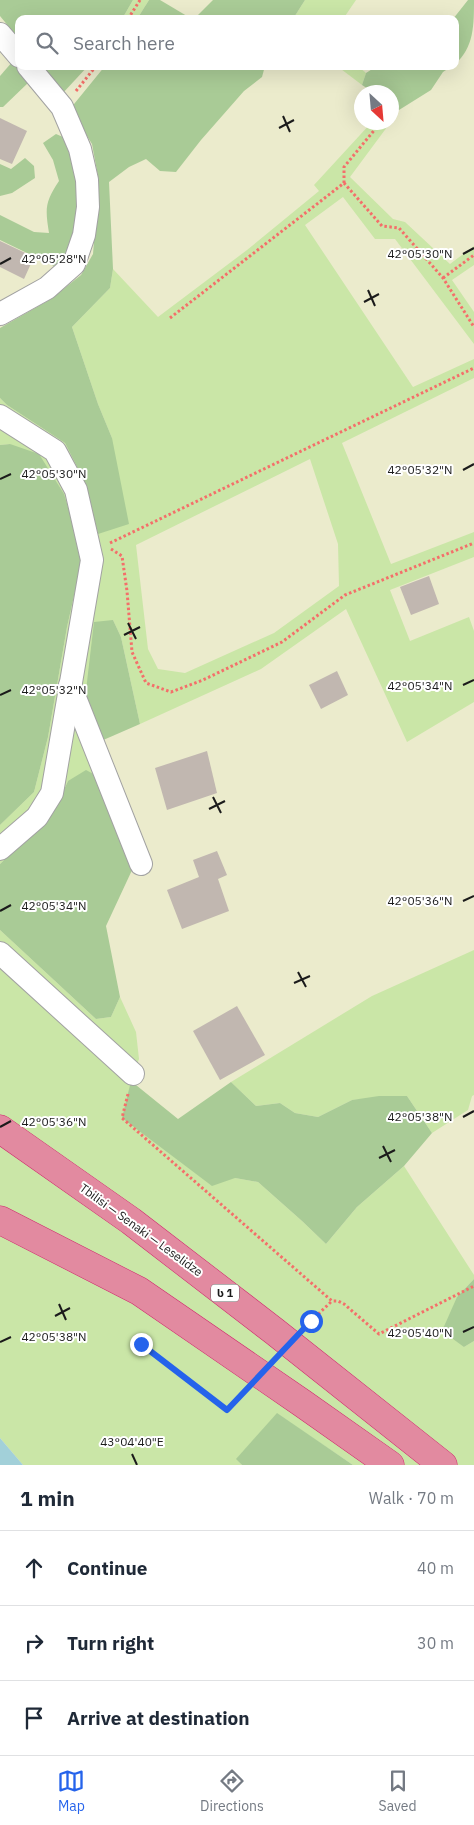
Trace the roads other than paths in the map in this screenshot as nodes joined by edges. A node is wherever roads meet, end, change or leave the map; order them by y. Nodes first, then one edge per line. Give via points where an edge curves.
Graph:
1 (0, 34) edge
2 (15, 51) edge
3 (31, 70) edge
4 (0, 314) edge
5 (0, 416) edge
6 (70, 684) junction
7 (0, 849) edge
8 (141, 864) dead end
9 (0, 953) edge
10 (133, 1074) road end
11 (0, 1129) edge
12 (0, 1220) edge
13 (390, 1465) edge
14 (443, 1465) edge

1 - 2 street
3 - 4 street via 62,107 80,149 88,207 84,235 74,264 47,288
5 - 6 street via 55,451 76,490 92,560
6 - 7 street via 52,794 37,818
6 - 8 street
9 - 10 street
11 - 14 highway, Tbilisi — Senaki — Leselidze / ს 1 via 131,1221
12 - 13 highway via 139,1291

